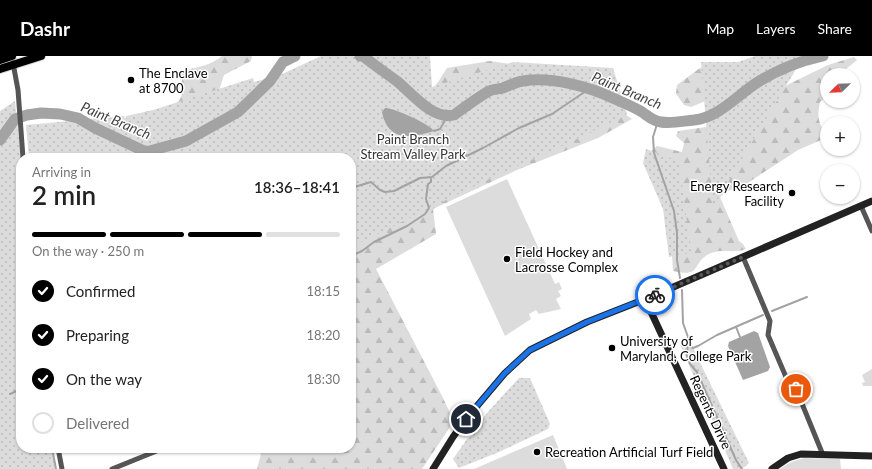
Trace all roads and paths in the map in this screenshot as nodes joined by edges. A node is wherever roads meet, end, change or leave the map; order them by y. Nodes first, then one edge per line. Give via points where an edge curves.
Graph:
1 (41, 56) edge
2 (12, 59) edge
3 (1, 64) edge
4 (23, 153) edge
5 (872, 201) edge
6 (861, 206) junction
7 (872, 231) edge
8 (743, 257) junction
9 (645, 299) junction
10 (59, 453) edge
11 (152, 453) edge
12 (823, 454) junction
13 (872, 456) edge
14 (62, 469) edge
15 (112, 469) edge
16 (434, 469) edge
17 (724, 469) edge
18 (772, 469) edge

1 - 2 main road
2 - 3 main road
2 - 4 street
5 - 6 street
6 - 7 street
6 - 8 street
8 - 9 street
8 - 12 street via 770,322 768,335 788,382 796,389
9 - 16 street via 587,322 530,350 505,373 466,419
9 - 17 street, Regents Drive
10 - 14 street
11 - 15 street
12 - 13 street
12 - 18 street via 793,456

